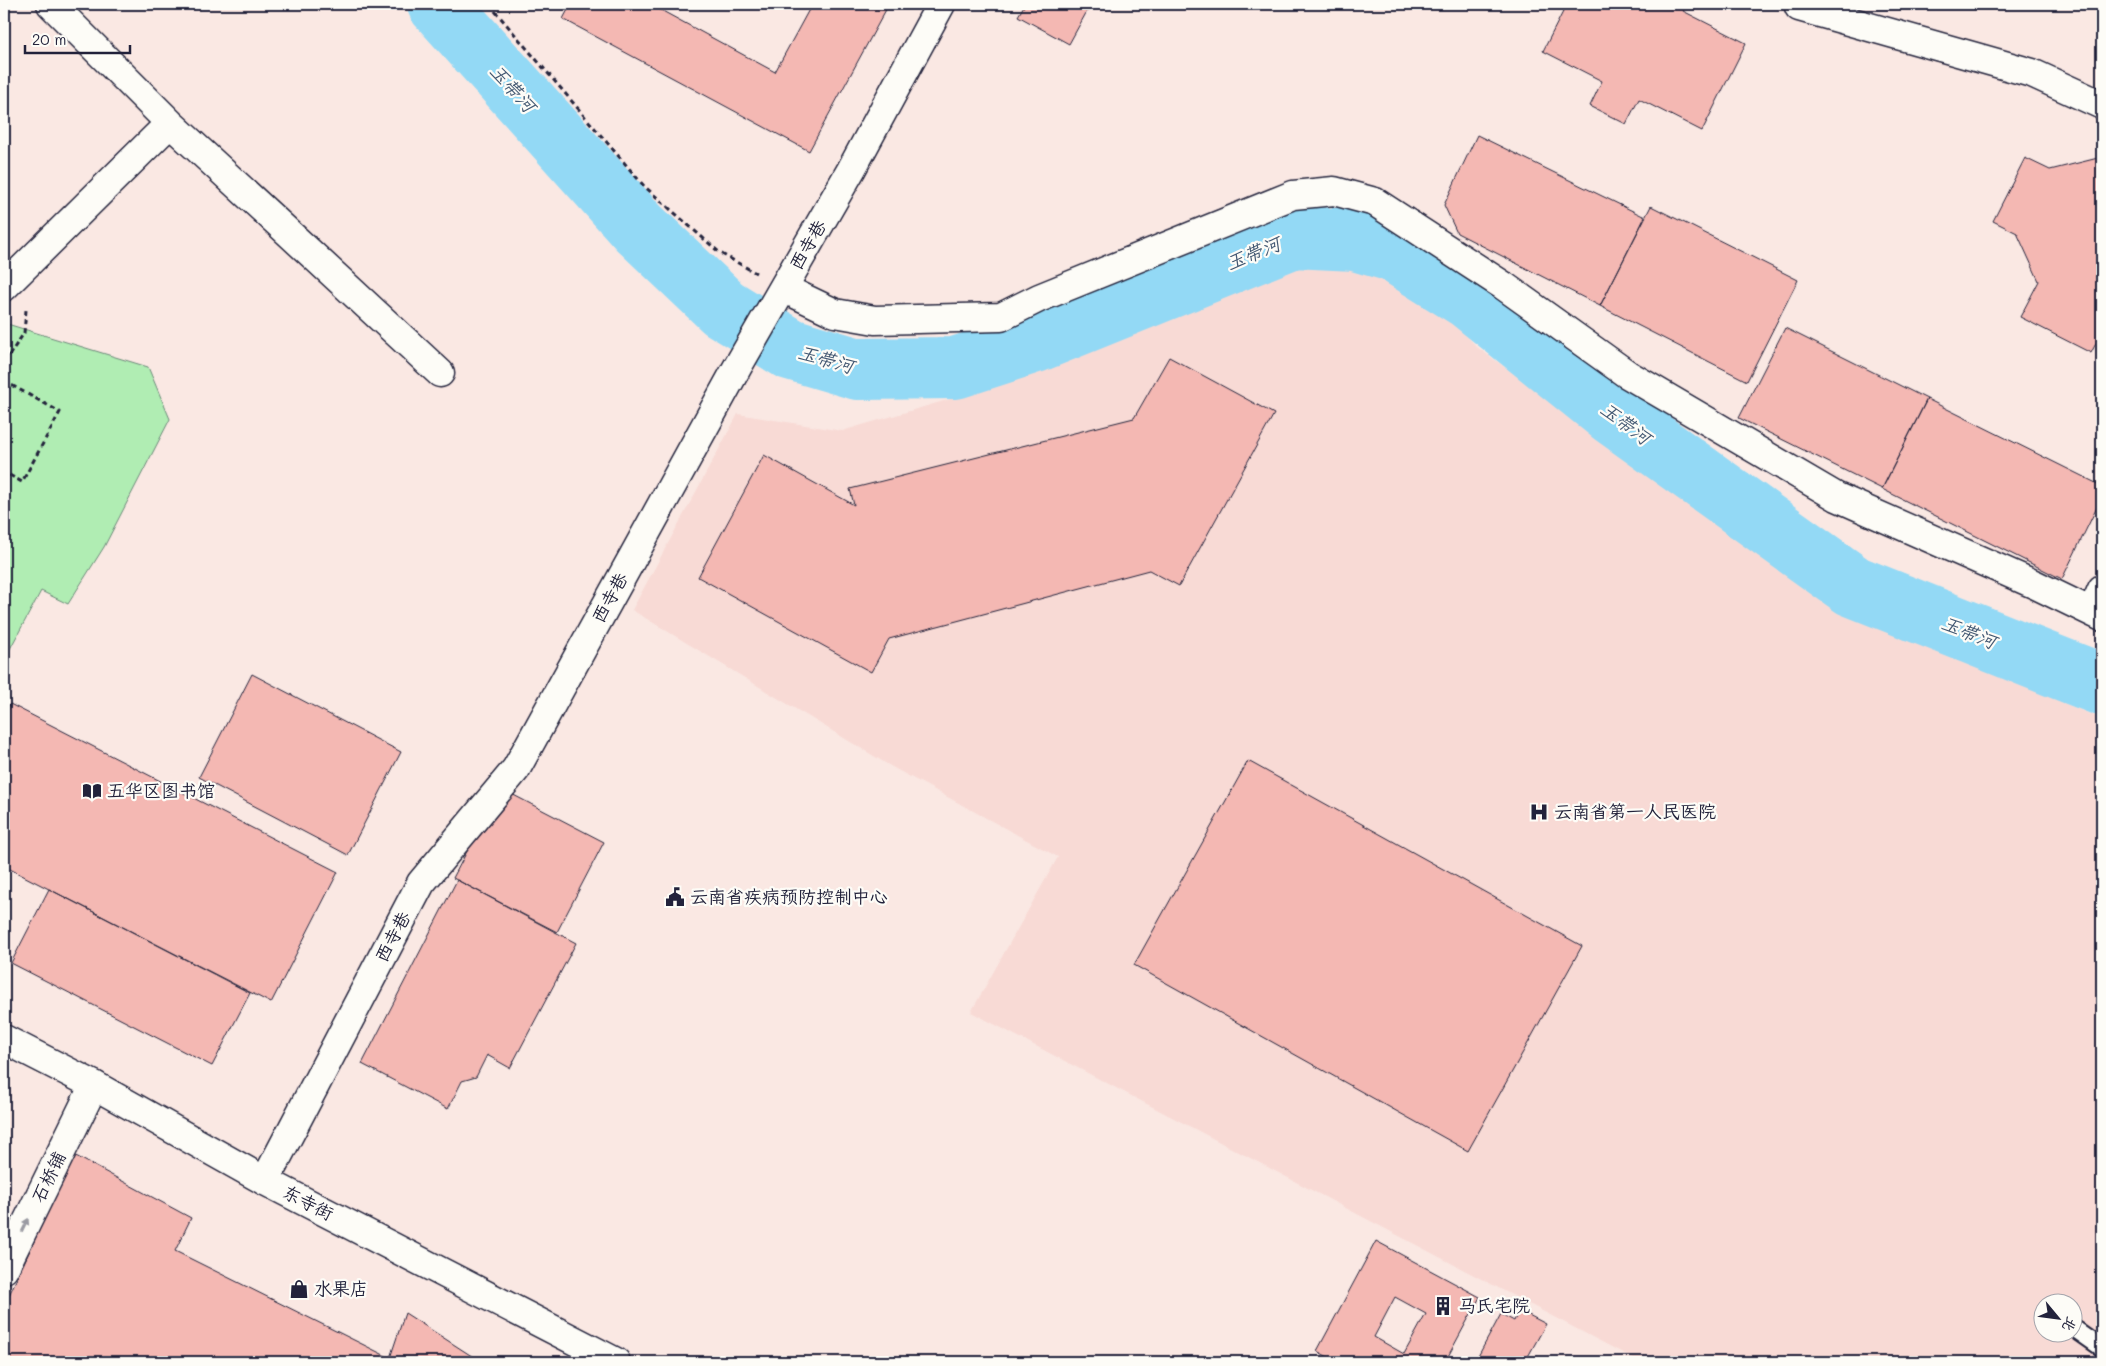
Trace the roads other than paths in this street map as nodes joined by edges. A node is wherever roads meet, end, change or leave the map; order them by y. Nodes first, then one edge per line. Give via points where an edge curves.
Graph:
1 (52, 4) edge
2 (941, 4) edge
3 (1799, 7) dead end
4 (2102, 105) edge
5 (170, 123) junction
6 (4, 287) edge
7 (783, 288) junction
8 (440, 373) dead end
9 (2099, 606) edge
10 (4, 1038) edge
11 (94, 1085) junction
12 (265, 1181) junction
13 (4, 1269) edge
14 (2084, 1335) edge
15 (2102, 1348) edge
16 (616, 1362) edge

1 - 5 street
2 - 7 street, 西寺巷 via 852,170
3 - 4 street via 2032,73
5 - 6 street
5 - 8 street
7 - 9 street via 835,313 875,320 1001,316 1292,195 1334,191 1374,202 1504,286 1627,374 1837,497 2036,585
7 - 12 street, 西寺巷 via 516,768 421,883
10 - 11 street, 东寺街
11 - 12 street, 东寺街
13 -> 11 street, 石桥铺
12 - 16 street, 东寺街
14 - 15 lane

